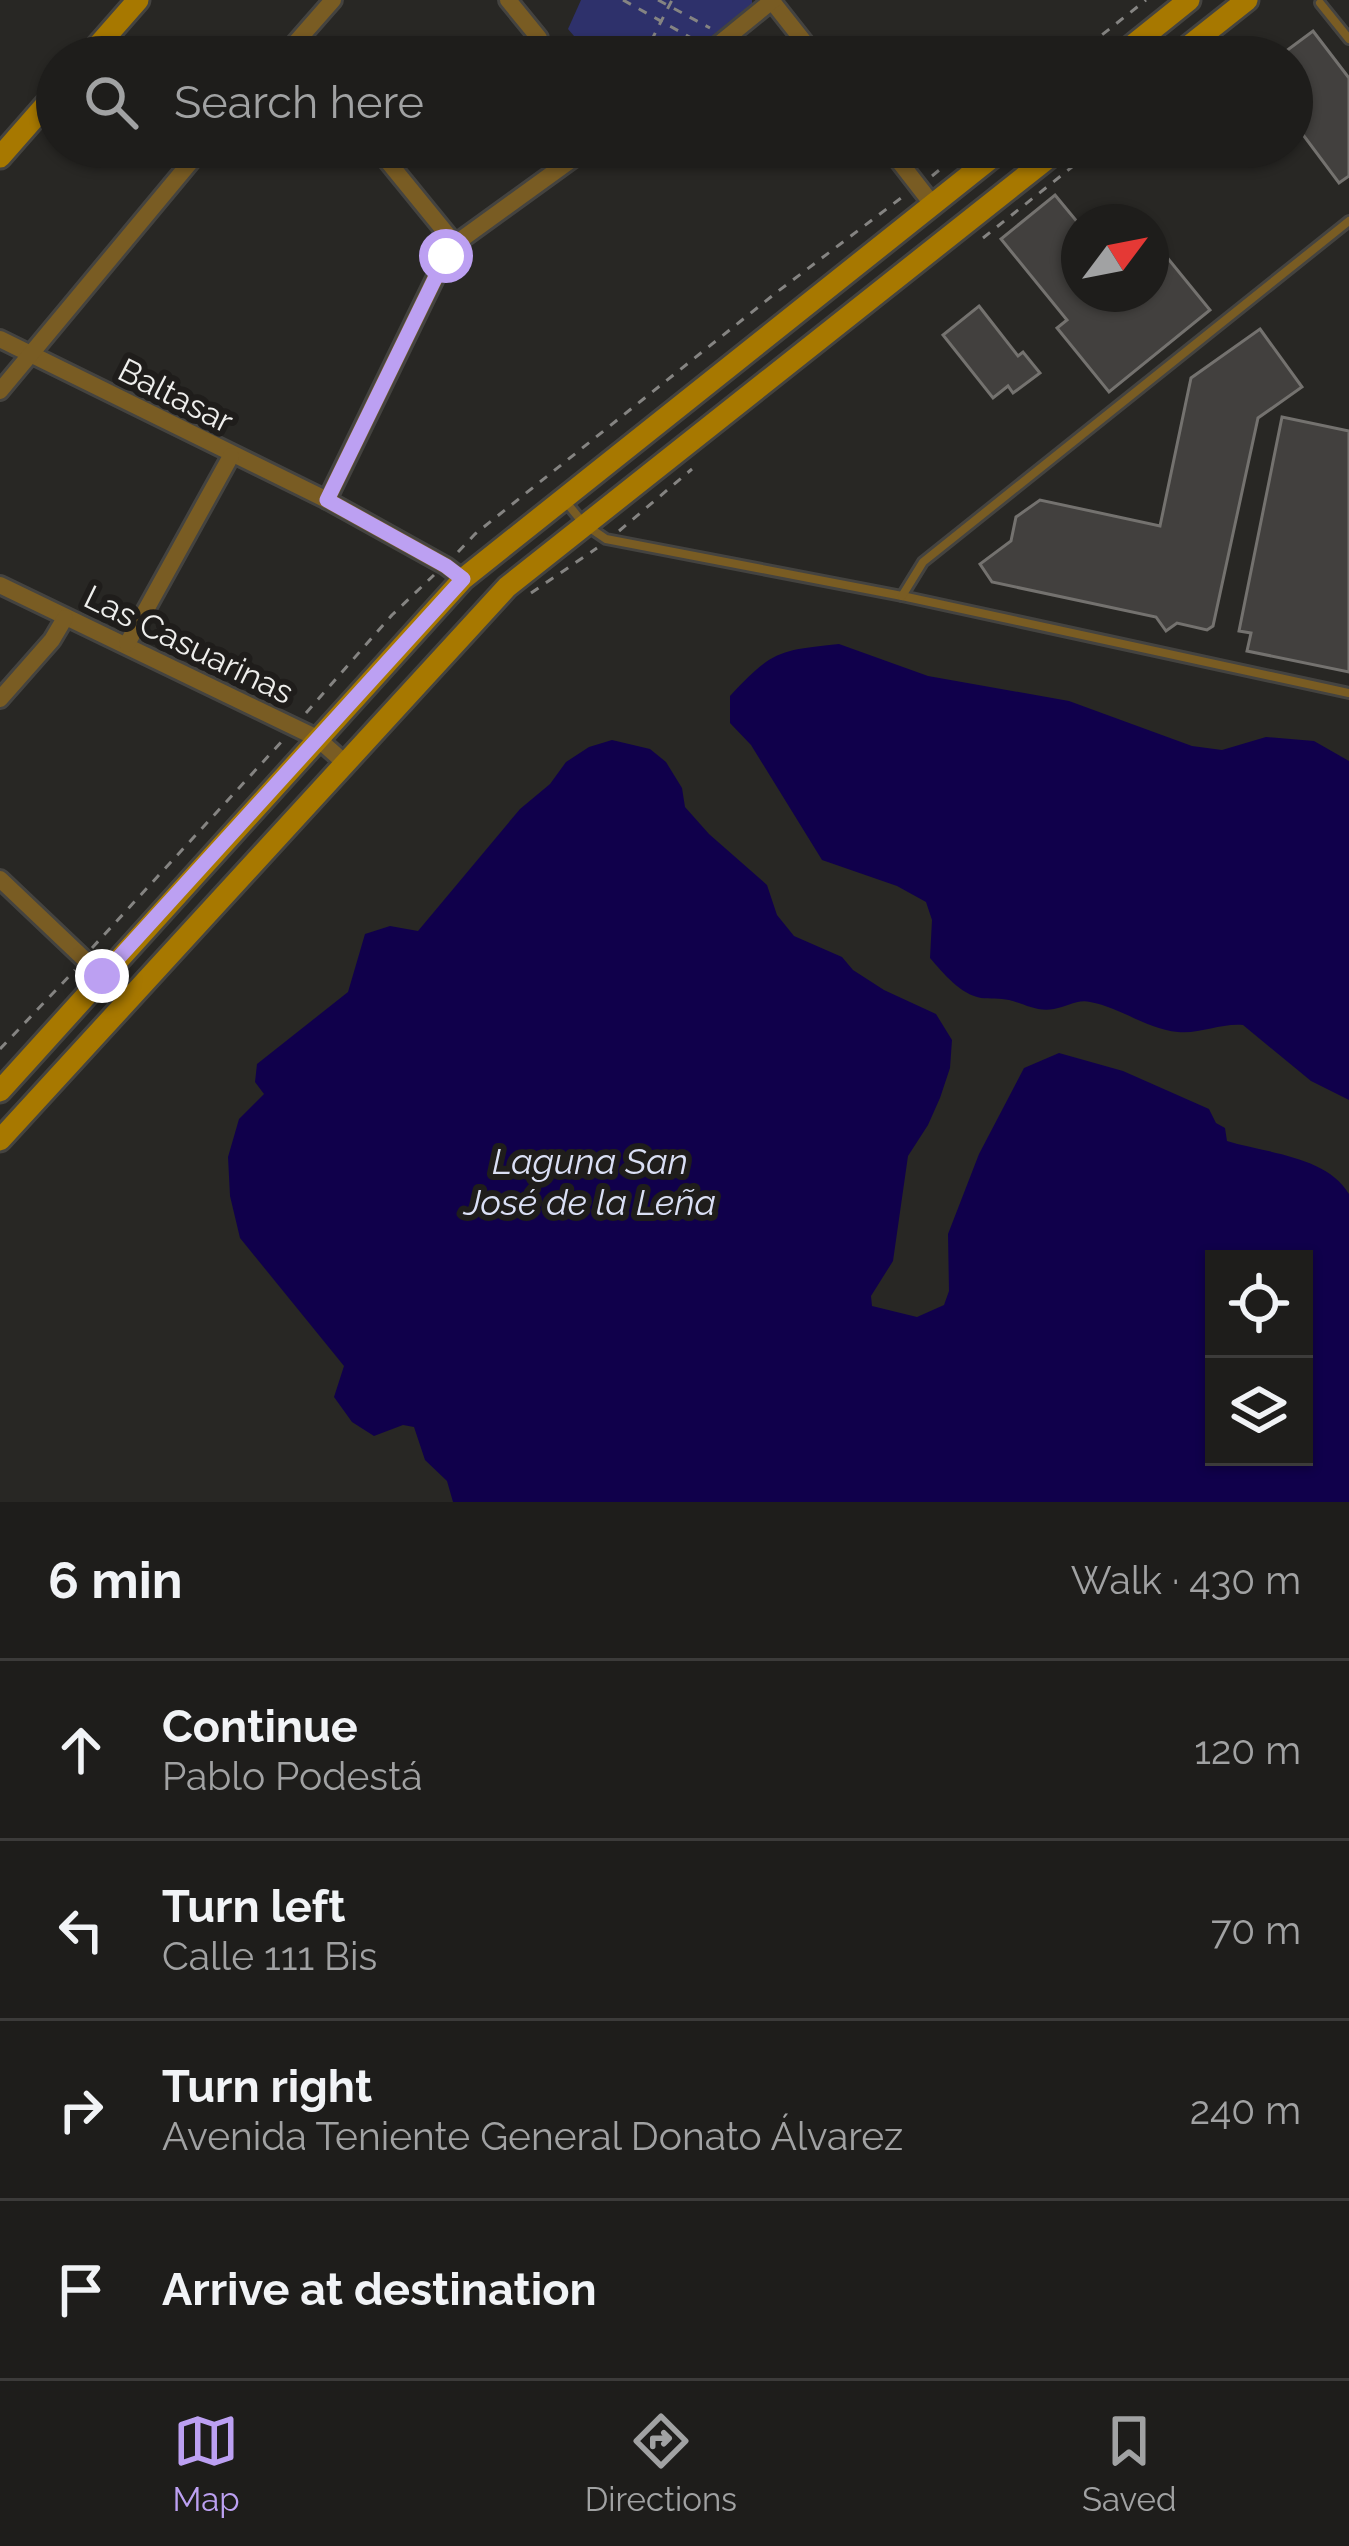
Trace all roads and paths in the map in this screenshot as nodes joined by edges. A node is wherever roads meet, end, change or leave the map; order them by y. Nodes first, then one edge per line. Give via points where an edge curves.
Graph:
1 (138, 0) edge
2 (333, 0) edge
3 (508, 0) edge
4 (623, 0) edge
5 (658, 0) edge
6 (772, 0) edge
7 (1146, 0) edge
8 (1189, 0) edge
9 (1247, 0) edge
10 (670, 3) edge
11 (1320, 3) dead end
12 (661, 21) junction
13 (711, 28) dead end
14 (106, 36) edge
15 (306, 36) edge
16 (537, 36) edge
17 (654, 36) edge
18 (682, 36) edge
19 (719, 36) edge
20 (800, 36) edge
21 (1101, 36) edge
22 (1144, 36) edge
23 (1202, 36) edge
24 (1349, 39) edge
25 (36, 116) edge
26 (0, 158) edge
27 (186, 168) edge
28 (393, 168) edge
29 (560, 168) edge
30 (904, 168) edge
31 (979, 168) edge
32 (1035, 168) edge
33 (1071, 168) edge
34 (933, 205) junction
35 (1349, 221) edge
36 (983, 238) dead end
37 (455, 244) junction
38 (0, 339) edge
39 (31, 355) junction
40 (0, 391) edge
41 (231, 456) junction
42 (563, 498) junction
43 (327, 500) junction
44 (584, 524) junction
45 (463, 579) junction
46 (0, 585) edge
47 (902, 596) junction
48 (65, 618) junction
49 (127, 644) junction
50 (1349, 693) edge
51 (0, 699) edge
52 (317, 738) junction
53 (346, 764) junction
54 (0, 879) edge
55 (102, 976) junction
56 (0, 1091) edge
57 (0, 1141) edge

1 - 14 main road
2 - 15 street
3 - 16 street
4 - 12 path
5 - 10 path
6 - 19 street
6 - 20 street
7 - 21 path
8 - 22 main road
9 - 23 main road
10 - 12 path
10 - 13 path
11 - 24 lane
12 - 17 path
12 - 18 path
25 - 26 main road
27 - 39 street
28 - 37 street
29 - 37 street
30 - 34 street
31 - 34 main road
32 - 44 main road
33 - 36 path
34 - 42 main road
35 - 47 lane via 923,562
37 - 43 street
38 - 39 street, Baltasar
39 - 40 street
39 - 41 street, Baltasar
41 - 43 street, Baltasar
41 - 49 street
42 - 44 lane
42 - 45 main road
43 - 45 street, Baltasar
44 - 47 lane via 606,539
44 - 53 main road via 494,600
45 - 52 main road
46 - 48 street, Las Casuarinas
47 - 50 lane
48 - 49 street, Las Casuarinas
48 - 51 street
49 - 52 street, Las Casuarinas
52 - 53 street, Las Casuarinas
52 - 55 main road
53 - 57 main road
54 - 55 street
55 - 56 main road

